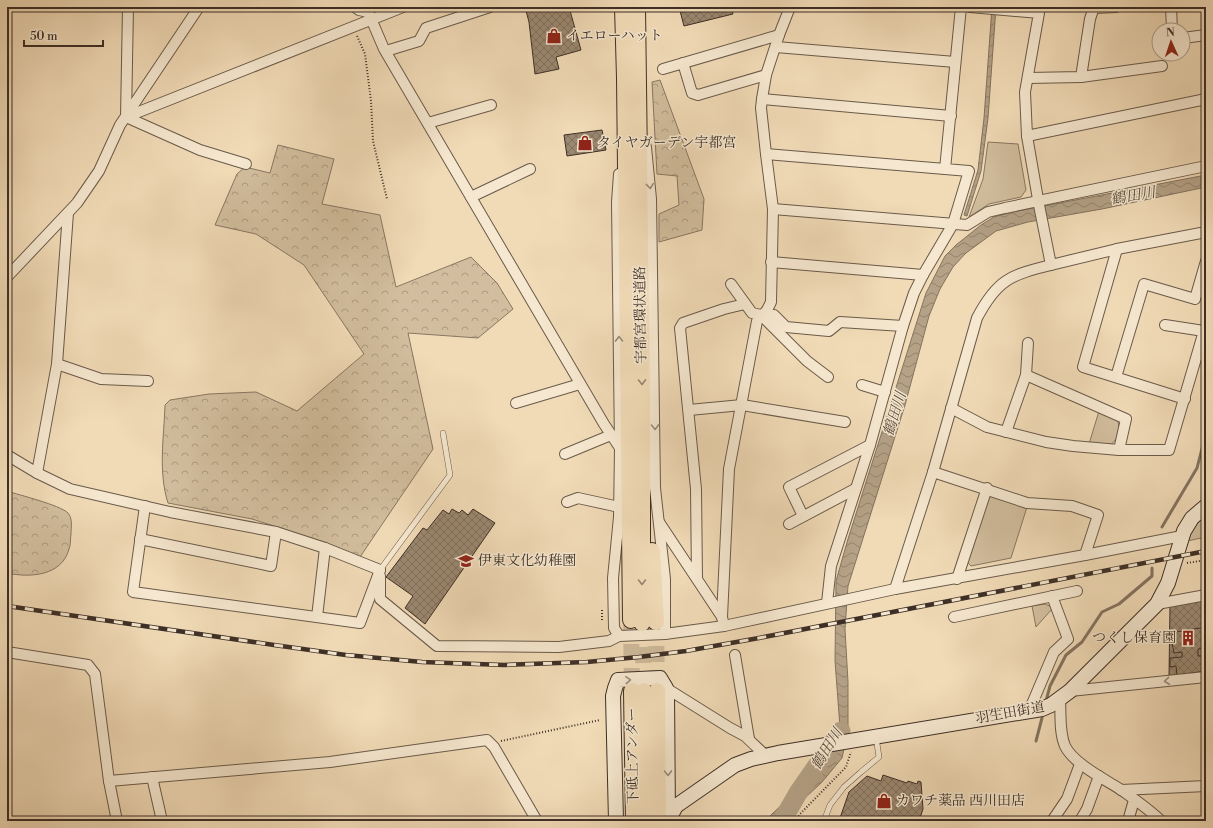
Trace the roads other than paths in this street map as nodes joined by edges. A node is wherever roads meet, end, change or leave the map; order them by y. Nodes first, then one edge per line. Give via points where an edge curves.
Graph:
1 (128, 7) edge
2 (199, 7) edge
3 (355, 7) edge
4 (403, 7) edge
5 (490, 7) edge
6 (623, 7) edge
7 (638, 7) edge
8 (790, 7) edge
9 (961, 7) edge
10 (970, 7) edge
11 (1116, 7) edge
12 (1171, 7) edge
13 (1094, 8) edge
14 (1040, 10) edge
15 (368, 12) edge
16 (1172, 22) edge
17 (779, 35) junction
18 (1206, 35) edge
19 (1191, 37) edge
20 (776, 47) junction
21 (386, 51) junction
22 (955, 62) junction
23 (684, 63) junction
24 (1162, 66) dead end
25 (663, 69) dead end
26 (766, 75) junction
27 (1082, 77) junction
28 (632, 78) junction
29 (1028, 78) junction
30 (762, 99) junction
31 (1206, 99) edge
32 (491, 105) dead end
33 (950, 116) junction
34 (126, 117) junction
35 (428, 123) junction
36 (1027, 136) junction
37 (766, 154) junction
38 (246, 164) dead end
39 (1206, 166) edge
40 (530, 169) dead end
41 (946, 169) junction
42 (471, 197) junction
43 (1038, 203) junction
44 (773, 209) junction
45 (68, 213) junction
46 (953, 224) junction
47 (1206, 232) edge
48 (1117, 249) junction
49 (1206, 261) edge
50 (771, 262) junction
51 (1051, 265) junction
52 (923, 275) junction
53 (7, 278) edge
54 (731, 284) dead end
55 (746, 304) junction
56 (761, 316) junction
57 (1165, 325) dead end
58 (903, 326) junction
59 (1028, 343) dead end
60 (57, 364) junction
61 (1026, 375) junction
62 (828, 377) dead end
63 (1116, 377) junction
64 (148, 381) dead end
65 (580, 384) junction
66 (862, 385) dead end
67 (885, 392) junction
68 (1185, 399) junction
69 (516, 403) dead end
70 (742, 405) junction
71 (952, 408) junction
72 (689, 410) junction
73 (845, 422) dead end
74 (1006, 432) junction
75 (443, 433) dead end
76 (611, 435) junction
77 (870, 445) junction
78 (620, 448) junction
79 (1119, 450) junction
80 (565, 454) dead end
81 (7, 455) edge
82 (933, 472) junction
83 (37, 473) junction
84 (987, 488) junction
85 (855, 490) junction
86 (567, 502) dead end
87 (145, 506) junction
88 (1206, 506) edge
89 (630, 514) junction
90 (803, 516) junction
91 (659, 521) junction
92 (789, 524) dead end
93 (276, 532) junction
94 (1182, 536) junction
95 (140, 539) junction
96 (325, 548) junction
97 (1085, 555) junction
98 (380, 570) junction
99 (697, 578) junction
100 (957, 579) junction
101 (895, 589) junction
102 (1077, 591) dead end
103 (1206, 595) edge
104 (1052, 596) junction
105 (830, 603) junction
106 (1157, 604) junction
107 (317, 617) junction
108 (954, 617) dead end
109 (723, 622) junction
110 (639, 626) junction
111 (7, 652) edge
112 (735, 655) dead end
113 (1206, 677) edge
114 (644, 690) junction
115 (1065, 695) junction
116 (1030, 711) junction
117 (876, 736) junction
118 (749, 739) junction
119 (765, 756) junction
120 (1080, 764) junction
121 (1099, 776) junction
122 (152, 777) junction
123 (109, 781) junction
124 (1206, 786) edge
125 (1121, 790) junction
126 (1134, 800) junction
127 (117, 821) edge
128 (162, 821) edge
129 (536, 821) edge
130 (616, 821) edge
131 (625, 821) edge
132 (634, 821) edge
133 (646, 821) edge
134 (658, 821) edge
135 (668, 821) edge
136 (824, 821) edge
137 (1052, 821) edge
138 (1080, 821) edge
139 (1128, 821) edge
140 (1161, 821) edge

1 - 34 street
2 - 34 street
3 - 15 street
4 - 15 street
5 - 21 street via 426,28 419,41
6 - 28 main road, 宇都宮環状道路
7 - 28 main road, 宇都宮環状道路
8 - 17 street
9 - 22 street
10 - 14 street
11 - 13 street
12 - 16 street
13 - 27 street via 1090,19
14 - 29 street
15 - 21 street
15 - 34 street via 352,26
17 - 20 street
17 - 23 street
18 - 19 street
20 - 22 street
20 - 26 street
21 - 35 street
22 - 33 street
23 - 25 street
23 - 26 street via 692,93 698,95
24 - 27 street
26 - 30 street
27 - 29 street
78 -> 28 street via 617,202
28 - 89 main road, 宇都宮環状道路 via 642,381
28 -> 91 street via 651,199 655,488
29 - 36 street via 1025,92
30 - 33 street
30 - 37 street
31 - 36 street
32 - 35 street
33 - 41 street
34 - 38 street via 200,150
34 - 45 street via 99,171
35 - 42 street
36 - 43 street
37 - 41 street
37 - 44 street
39 - 43 street
40 - 42 street
41 - 46 street via 969,172
42 - 65 street
43 - 46 street via 988,212 967,225
43 - 51 street
44 - 46 street
44 - 50 street
45 - 53 street
45 - 60 street
46 - 52 street
47 - 48 street
48 - 51 street
48 - 63 street via 1083,367
49 - 63 street via 1195,299 1144,284
50 - 52 street
50 - 56 street via 772,302
51 - 71 street via 1014,276 998,287 985,302 977,318
52 - 58 street
54 - 55 street
55 - 56 street via 752,313
55 - 72 street via 683,323 680,328
56 - 58 street via 774,315 786,327 829,331 840,322
56 - 62 street via 807,361
56 - 70 street via 757,321
57 - 68 street via 1204,331
58 - 67 street
59 - 61 street
60 - 64 street via 101,379
60 - 83 street
61 - 74 street
61 - 79 street via 1126,419
63 - 68 street
65 - 69 street
65 - 76 street
66 - 67 street
67 - 77 street
68 - 79 street via 1169,450
70 - 72 street
70 - 73 street
70 - 109 street via 729,468
71 - 74 street via 987,427
71 - 82 street
72 - 99 street via 696,489
74 - 79 street via 1052,443
75 - 98 lane via 450,475
76 - 78 street
76 - 80 street
77 - 85 street
77 - 90 street via 789,488
78 - 89 street
81 - 83 street
82 - 84 street
82 - 101 street
83 - 87 street via 70,489
84 - 97 street via 1027,502 1072,506 1098,515
84 - 100 street
85 - 90 street
85 - 105 street via 831,566
86 - 89 street via 578,498
87 - 93 street
87 - 95 street
88 - 94 main road, 羽生田街道 via 1192,518
89 - 110 main road, 宇都宮環状道路
89 -> 110 main road via 652,549
90 - 92 street
91 - 99 street
91 - 110 street via 665,579
93 - 95 street via 271,566
93 - 96 street
94 - 97 street
94 - 106 main road, 羽生田街道 via 1166,587
95 - 107 street via 133,592
96 - 98 street
96 - 107 street
97 - 100 street
98 - 107 street via 360,623
98 - 110 street via 380,599 438,646 559,647 609,641
99 - 109 street
100 - 101 street
101 - 105 street
102 - 104 street
103 - 106 street
104 - 108 street
104 - 116 street via 1068,639 1054,652
105 - 109 street
106 - 115 main road, 羽生田街道
109 - 110 street
111 - 123 street via 88,665 92,669 95,674
112 - 118 street
113 -> 115 street
114 - 118 street
130 -> 114 main road via 613,696 618,680 660,678
114 - 131 main road
114 - 132 main road, 下砥上アンダー
114 - 133 main road, 下砥上アンダー
114 - 134 main road
114 -> 135 main road
115 - 116 main road, 羽生田街道 via 1051,705
115 - 120 street via 1065,746
116 - 117 main road, 羽生田街道
117 - 119 main road, 羽生田街道
117 - 136 lane via 879,757 844,788 830,805
118 - 119 street
119 - 135 main road via 735,765 676,806
120 - 121 street
120 - 137 street via 1067,800
121 - 125 street
121 - 138 street via 1087,810
122 - 123 street
122 - 128 street
122 - 129 street via 330,762 487,740 494,747
123 - 127 street
124 - 125 street
125 - 126 street
126 - 139 street
126 - 140 street

